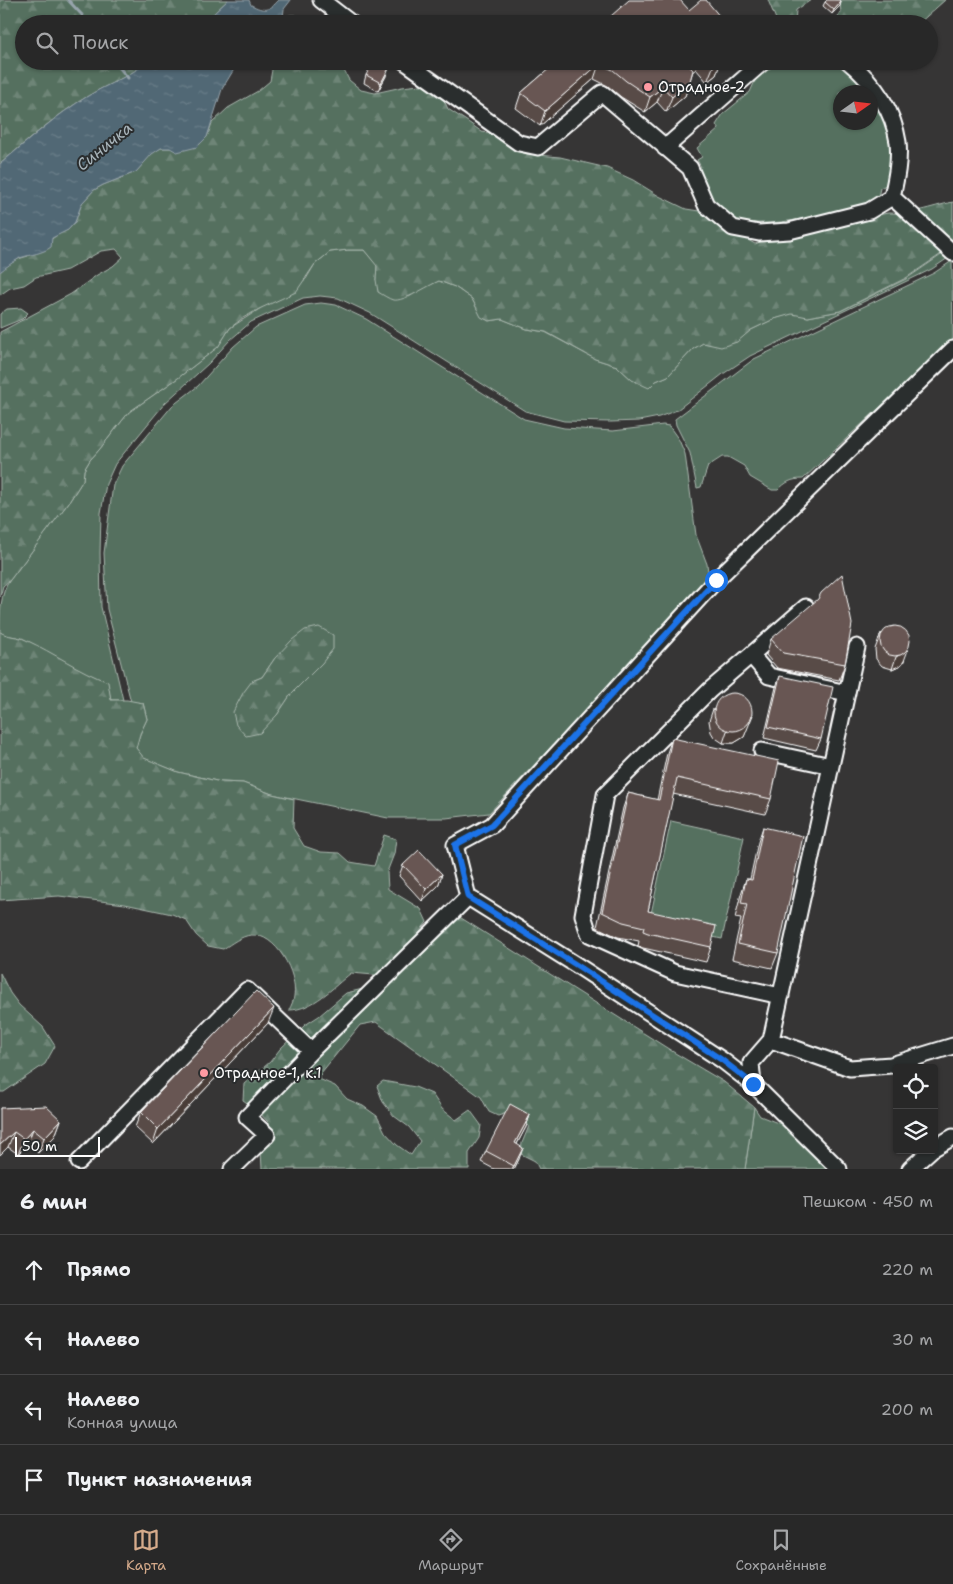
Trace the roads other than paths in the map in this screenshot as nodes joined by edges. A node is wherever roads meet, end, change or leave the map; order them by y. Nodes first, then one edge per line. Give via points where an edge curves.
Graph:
1 (321, 0) edge
2 (340, 15) edge
3 (417, 70) edge
4 (754, 70) edge
5 (859, 70) edge
6 (665, 148) junction
7 (892, 196) junction
8 (953, 253) edge
9 (953, 349) edge
10 (806, 606) edge
11 (857, 647) dead end
12 (751, 654) junction
13 (847, 693) junction
14 (762, 752) dead end
15 (830, 766) junction
16 (468, 897) junction
17 (781, 996) junction
18 (771, 1040) junction
19 (953, 1046) edge
20 (311, 1051) junction
21 (753, 1084) junction
22 (953, 1137) edge
23 (938, 1146) edge
24 (927, 1154) edge
25 (80, 1162) dead end
26 (232, 1169) edge
27 (839, 1169) edge
28 (910, 1169) edge

1 - 2 street
3 - 6 street via 519,143 538,147 602,92
4 - 6 street
5 - 7 street via 881,96 892,120 898,143 898,169
6 - 7 street via 690,168 706,204 733,228 759,233 789,231 869,211
7 - 8 street
9 - 16 street via 716,580 492,825 455,845
10 - 12 street
11 - 13 street
12 - 13 street via 769,676
12 - 17 street via 710,690 605,795 583,915 589,934 675,973
13 - 15 street
14 - 15 street
15 - 17 street
16 - 20 street
16 - 21 street via 698,1044
17 - 18 street
18 - 19 street via 850,1068 891,1065
18 - 21 street via 751,1063
20 - 25 street via 247,990
20 - 26 street via 248,1117 267,1135
21 - 27 street
22 - 23 street
24 - 28 street

